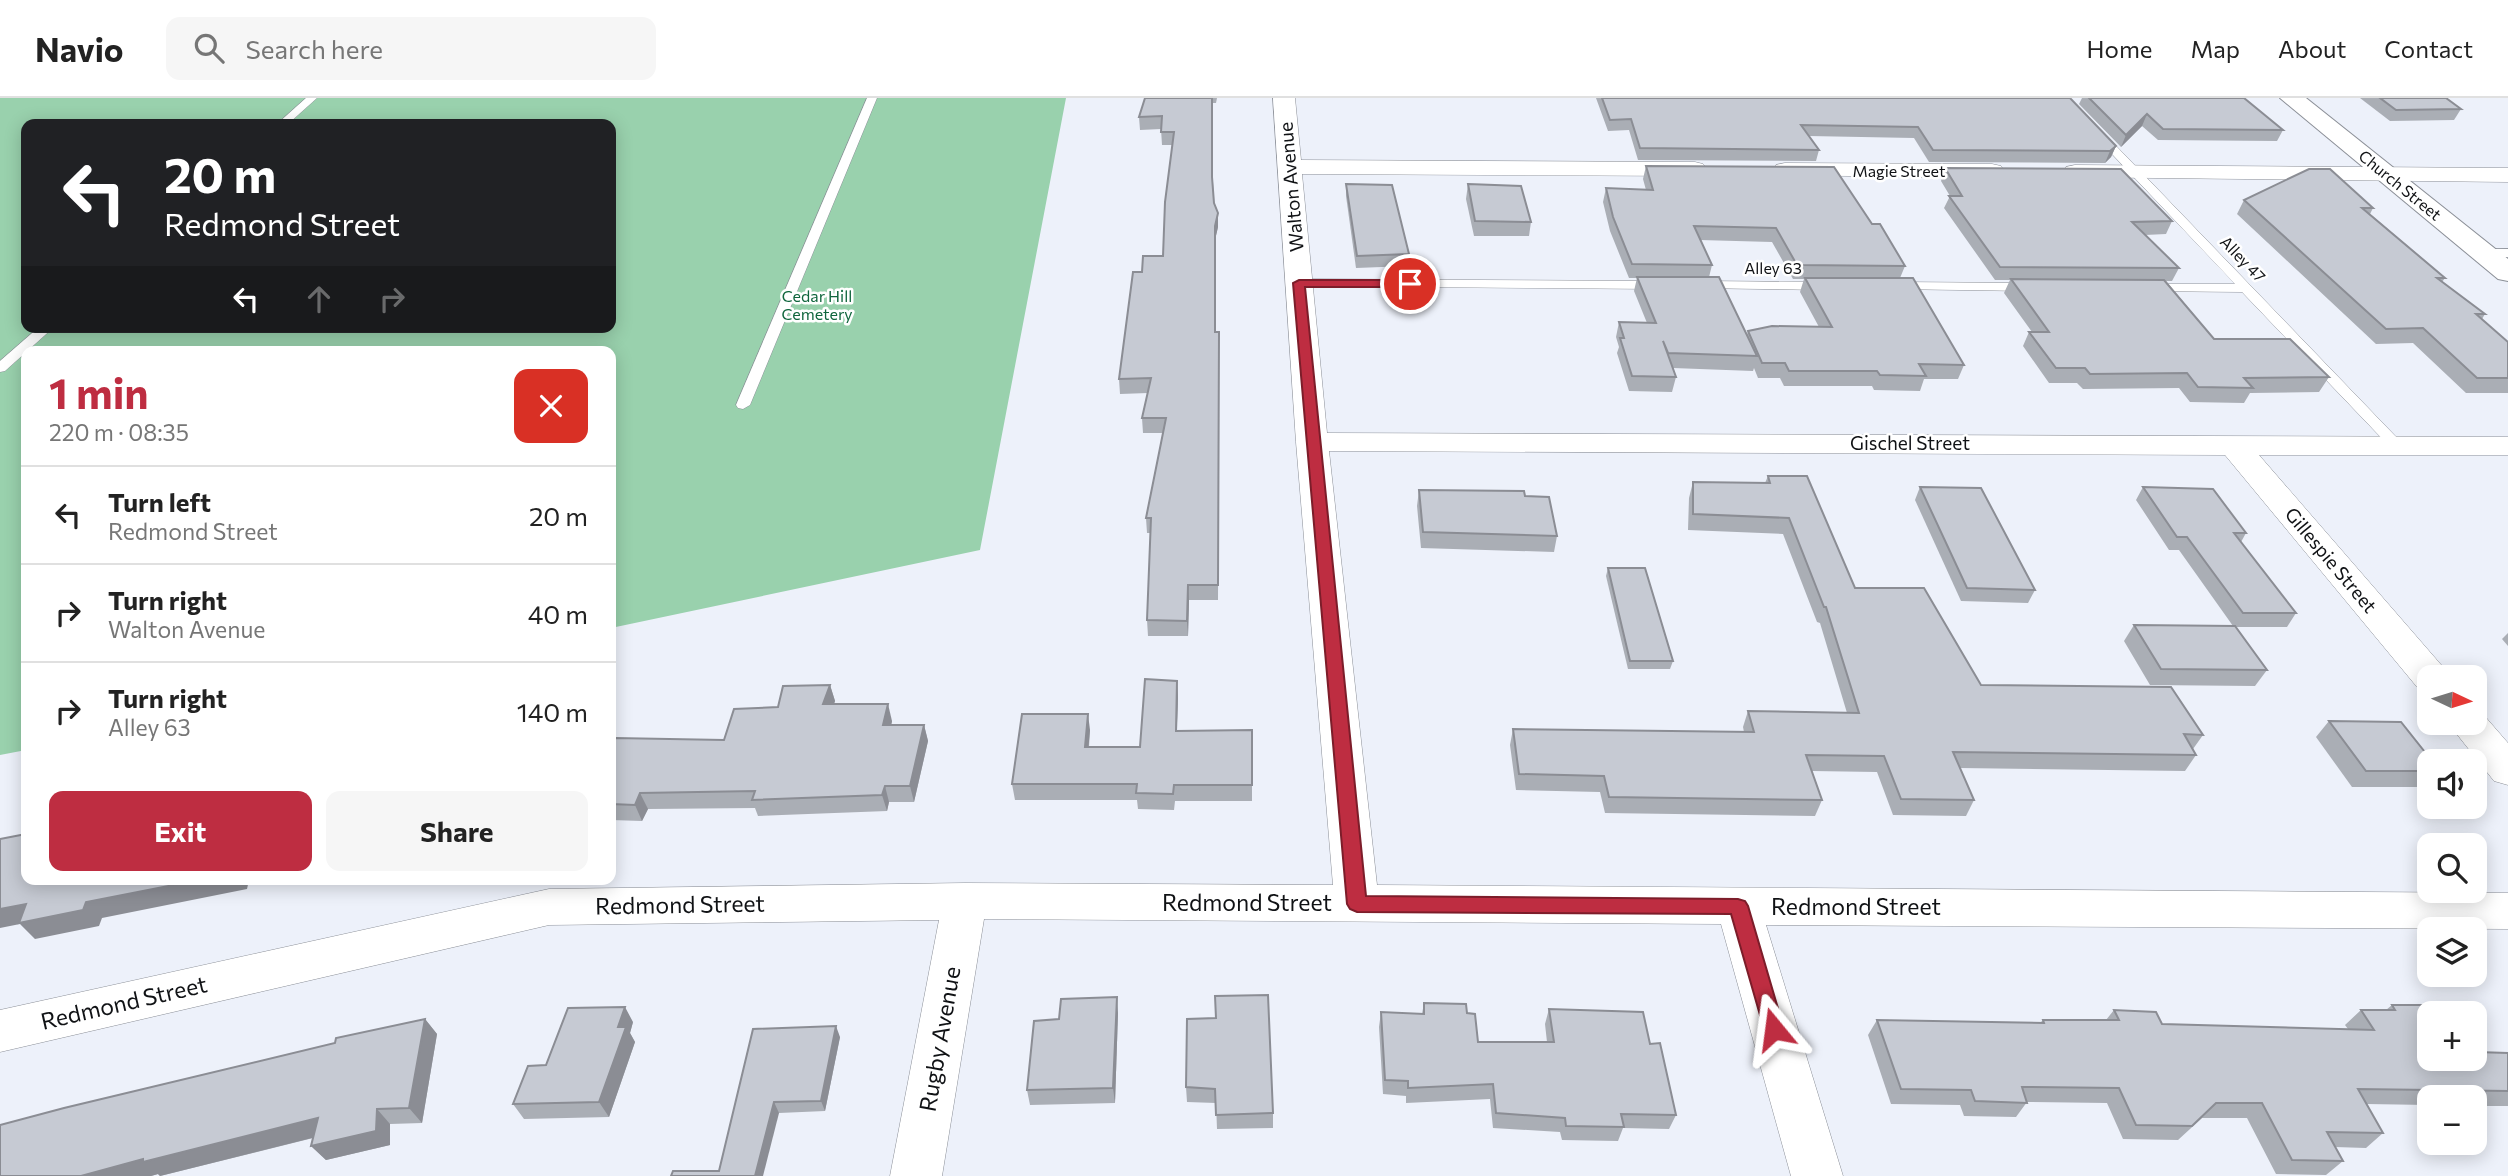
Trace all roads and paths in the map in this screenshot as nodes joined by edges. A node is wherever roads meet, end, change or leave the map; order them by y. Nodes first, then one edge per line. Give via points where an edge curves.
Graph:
1 (312, 98) edge
2 (872, 98) edge
3 (1284, 98) edge
4 (2064, 98) edge
5 (2292, 98) edge
6 (288, 119) edge
7 (1289, 167) junction
8 (1719, 170) edge
9 (1761, 170) edge
10 (2011, 172) edge
11 (2052, 172) edge
12 (2136, 172) junction
13 (2386, 174) junction
14 (2508, 175) edge
15 (2496, 253) edge
16 (2508, 273) edge
17 (1299, 283) junction
18 (1842, 286) edge
19 (1884, 286) edge
20 (2037, 287) edge
21 (2134, 288) edge
22 (2246, 288) junction
23 (40, 333) edge
24 (25, 346) edge
25 (21, 350) edge
26 (0, 368) edge
27 (743, 405) dead end
28 (1312, 442) junction
29 (2232, 443) junction
30 (2396, 445) junction
31 (2508, 446) edge
32 (2420, 665) edge
33 (2478, 735) edge
34 (2508, 770) edge
35 (965, 901) junction
36 (1357, 904) junction
37 (1738, 906) junction
38 (2508, 911) edge
39 (0, 1031) edge
40 (916, 1176) edge
41 (1817, 1176) edge

1 - 6 lane
2 - 27 lane
3 - 7 street, Walton Avenue
4 - 12 lane, Alley 47
5 - 13 main road, Church Street
7 - 8 street
7 - 17 street, Walton Avenue
9 - 10 street, Magie Street
11 - 12 street
12 - 13 street
12 - 22 lane, Alley 47
13 - 14 street
13 - 15 main road, Church Street
15 - 16 main road, Church Street
17 - 18 lane, Alley 63
17 - 28 street, Walton Avenue
19 - 20 lane
21 - 22 lane
22 - 30 lane, Alley 47
23 - 24 lane
25 - 26 lane
28 - 29 street, Gischel Street
28 - 36 street, Walton Avenue
29 - 30 street, Gischel Street
29 - 32 street, Gillespie Street
30 - 31 street, Gischel Street
33 - 34 street
35 - 36 street, Redmond Street
35 - 39 street, Redmond Street via 549,907
35 - 40 street, Rugby Avenue
36 - 37 street, Redmond Street
37 - 38 street, Redmond Street
37 - 41 street

